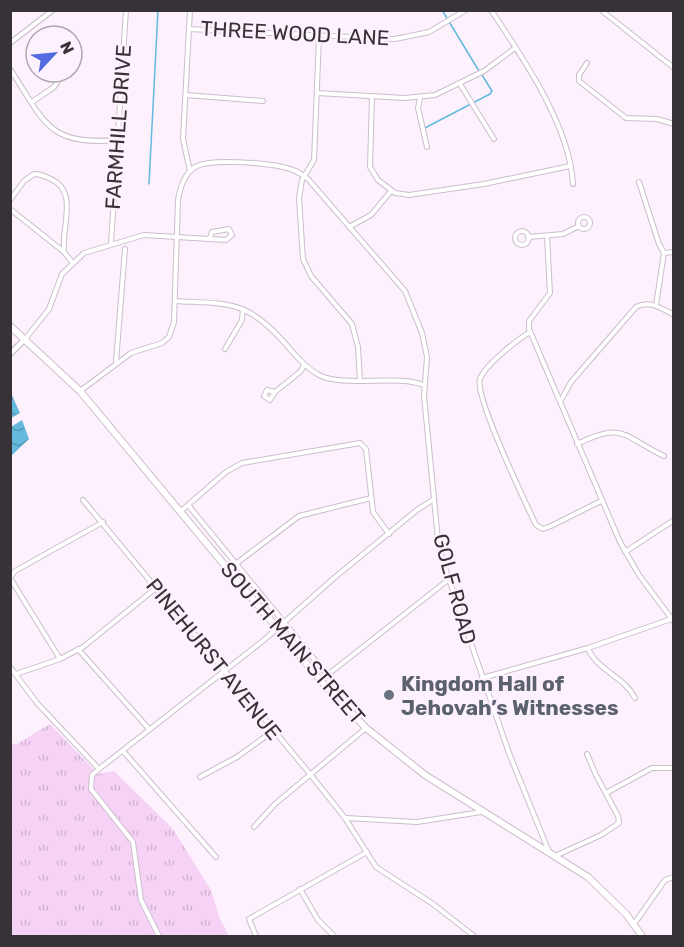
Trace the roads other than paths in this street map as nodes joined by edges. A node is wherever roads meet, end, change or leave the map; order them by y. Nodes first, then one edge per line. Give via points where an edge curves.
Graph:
1 (53, 10) edge
2 (126, 10) edge
3 (190, 10) edge
4 (466, 10) edge
5 (492, 10) edge
6 (601, 10) edge
7 (189, 29) junction
8 (319, 36) junction
9 (10, 43) edge
10 (515, 48) junction
11 (587, 63) dead end
12 (674, 68) edge
13 (10, 69) edge
14 (56, 84) edge
15 (460, 84) junction
16 (317, 93) junction
17 (186, 94) junction
18 (372, 96) junction
19 (420, 98) junction
20 (263, 101) dead end
21 (32, 102) junction
22 (674, 124) edge
23 (494, 139) dead end
24 (118, 140) junction
25 (427, 147) dead end
26 (570, 166) junction
27 (190, 171) junction
28 (304, 176) junction
29 (639, 182) dead end
30 (573, 184) dead end
31 (391, 191) junction
32 (10, 200) edge
33 (10, 209) edge
34 (579, 226) dead end
35 (349, 227) junction
36 (547, 236) junction
37 (177, 237) junction
38 (528, 237) dead end
39 (210, 238) junction
40 (111, 244) junction
41 (125, 249) dead end
42 (64, 252) junction
43 (674, 252) edge
44 (664, 253) junction
45 (72, 262) junction
46 (175, 301) junction
47 (656, 305) junction
48 (243, 309) junction
49 (674, 315) edge
50 (10, 326) edge
51 (530, 332) junction
52 (26, 338) junction
53 (225, 348) dead end
54 (10, 354) edge
55 (117, 363) junction
56 (304, 364) junction
57 (360, 380) junction
58 (424, 385) junction
59 (80, 391) junction
60 (275, 392) dead end
61 (560, 402) junction
62 (577, 444) junction
63 (664, 456) dead end
64 (371, 498) junction
65 (434, 499) junction
66 (83, 500) dead end
67 (601, 501) junction
68 (188, 505) junction
69 (180, 511) junction
70 (674, 520) edge
71 (103, 522) junction
72 (388, 534) junction
73 (625, 552) junction
74 (236, 563) junction
75 (10, 578) edge
76 (448, 580) junction
77 (157, 588) junction
78 (673, 620) edge
79 (285, 621) junction
80 (277, 628) junction
81 (588, 648) junction
82 (78, 650) junction
83 (60, 659) junction
84 (10, 667) edge
85 (225, 671) junction
86 (16, 674) junction
87 (327, 675) junction
88 (482, 678) junction
89 (320, 680) junction
90 (635, 698) dead end
91 (366, 728) junction
92 (149, 729) junction
93 (272, 729) junction
94 (123, 751) junction
95 (587, 754) dead end
96 (674, 768) edge
97 (99, 770) junction
98 (310, 774) junction
99 (200, 777) dead end
100 (606, 794) junction
101 (482, 812) junction
102 (345, 818) junction
103 (254, 827) dead end
104 (367, 852) junction
105 (552, 854) junction
106 (216, 857) dead end
107 (674, 877) edge
108 (300, 889) junction
109 (634, 924) junction
110 (159, 936) edge
111 (256, 936) edge
112 (334, 936) edge
113 (474, 936) edge
114 (642, 936) edge

1 - 9 street
2 - 24 street, FARMHILL DRIVE
3 - 7 street
4 - 8 street, THREE WOOD LANE via 429,32 407,38
5 - 10 street
6 - 12 street
7 - 8 street, THREE WOOD LANE
7 - 17 street
8 - 16 street
10 - 15 street
10 - 26 street via 554,113
11 - 22 street via 579,81 615,111 632,120 657,119
13 - 21 street
14 - 21 street
15 - 19 street
15 - 23 street
16 - 18 street
16 - 28 street via 314,160
17 - 20 street
17 - 27 street via 183,139
18 - 19 street
18 - 31 street via 370,167
19 - 25 street via 418,108
21 - 24 street via 61,136
24 - 40 street, FARMHILL DRIVE
26 - 30 street
26 - 31 street via 512,180 409,195
27 - 28 street via 205,163 274,165
27 - 37 street via 180,190
28 - 35 street, GOLF ROAD
28 - 57 street via 299,198 303,259 311,276 352,324
29 - 44 street
31 - 35 street via 371,214
32 - 42 street via 33,174 63,186 67,198
33 - 42 street
34 - 36 street
35 - 58 street, GOLF ROAD via 405,291 425,345
36 - 38 street
36 - 51 street via 550,293 528,325
37 - 39 street
37 - 40 street via 144,235
37 - 46 street
39 - 39 street via 226,240 232,235 229,229 219,229
40 - 45 street via 84,253
41 - 55 street
42 - 45 street
43 - 44 street
44 - 47 street
45 - 52 street via 60,277 49,309
46 - 48 street via 223,303
46 - 55 street via 173,328 166,340 135,351
47 - 49 street
47 - 61 street via 636,308 571,382
48 - 53 street via 242,320
48 - 56 street via 264,321
50 - 52 main road, SOUTH MAIN STREET
51 - 61 street
51 - 67 street via 484,372 479,391 536,525 543,529
52 - 54 street
52 - 59 main road, SOUTH MAIN STREET
55 - 59 street
56 - 57 street via 324,377
56 - 60 street via 301,372
57 - 58 street
58 - 65 street, GOLF ROAD
59 - 69 main road, SOUTH MAIN STREET
61 - 62 street
62 - 63 street via 614,431
62 - 67 street
64 - 68 street via 366,449 360,443 242,463
64 - 72 street via 376,520
64 - 74 street via 299,516
65 - 72 street
65 - 76 street, GOLF ROAD via 438,540
66 - 71 street, PINEHURST AVENUE
67 - 73 street
68 - 69 street
68 - 74 street
69 - 80 main road, SOUTH MAIN STREET
70 - 73 street
71 - 75 street via 15,571
71 - 77 street, PINEHURST AVENUE
72 - 79 street
73 - 78 street
74 - 79 street
75 - 83 street
76 - 87 street
76 - 88 street, GOLF ROAD
77 - 82 street
77 - 85 street, PINEHURST AVENUE
78 - 81 street
79 - 80 street
79 - 87 street
80 - 85 street
80 - 89 main road, SOUTH MAIN STREET
81 - 88 street
81 - 90 street via 594,659
82 - 83 street
82 - 92 street
83 - 86 street
84 - 86 street
85 - 92 street
85 - 93 street, PINEHURST AVENUE
86 - 97 street via 37,703
87 - 89 street
88 - 105 street, GOLF ROAD via 517,776
89 - 91 main road, SOUTH MAIN STREET
91 - 98 street
91 - 101 main road, SOUTH MAIN STREET via 412,767
92 - 94 street
93 - 98 street, PINEHURST AVENUE
93 - 99 street via 237,757
94 - 97 street
94 - 106 street
95 - 100 street
96 - 100 street via 652,768
97 - 110 street via 92,775 91,789 133,842 139,894
98 - 102 street, PINEHURST AVENUE
98 - 103 street
100 - 105 street via 618,816 618,825
101 - 102 street via 417,822
101 - 105 main road, SOUTH MAIN STREET
102 - 104 street, PINEHURST AVENUE
104 - 108 street
104 - 113 street, PINEHURST AVENUE via 384,874 433,904
105 - 109 main road, SOUTH MAIN STREET via 588,877
107 - 109 street via 665,880
108 - 111 street via 249,919
108 - 112 street via 318,920
109 - 114 main road, SOUTH MAIN STREET

